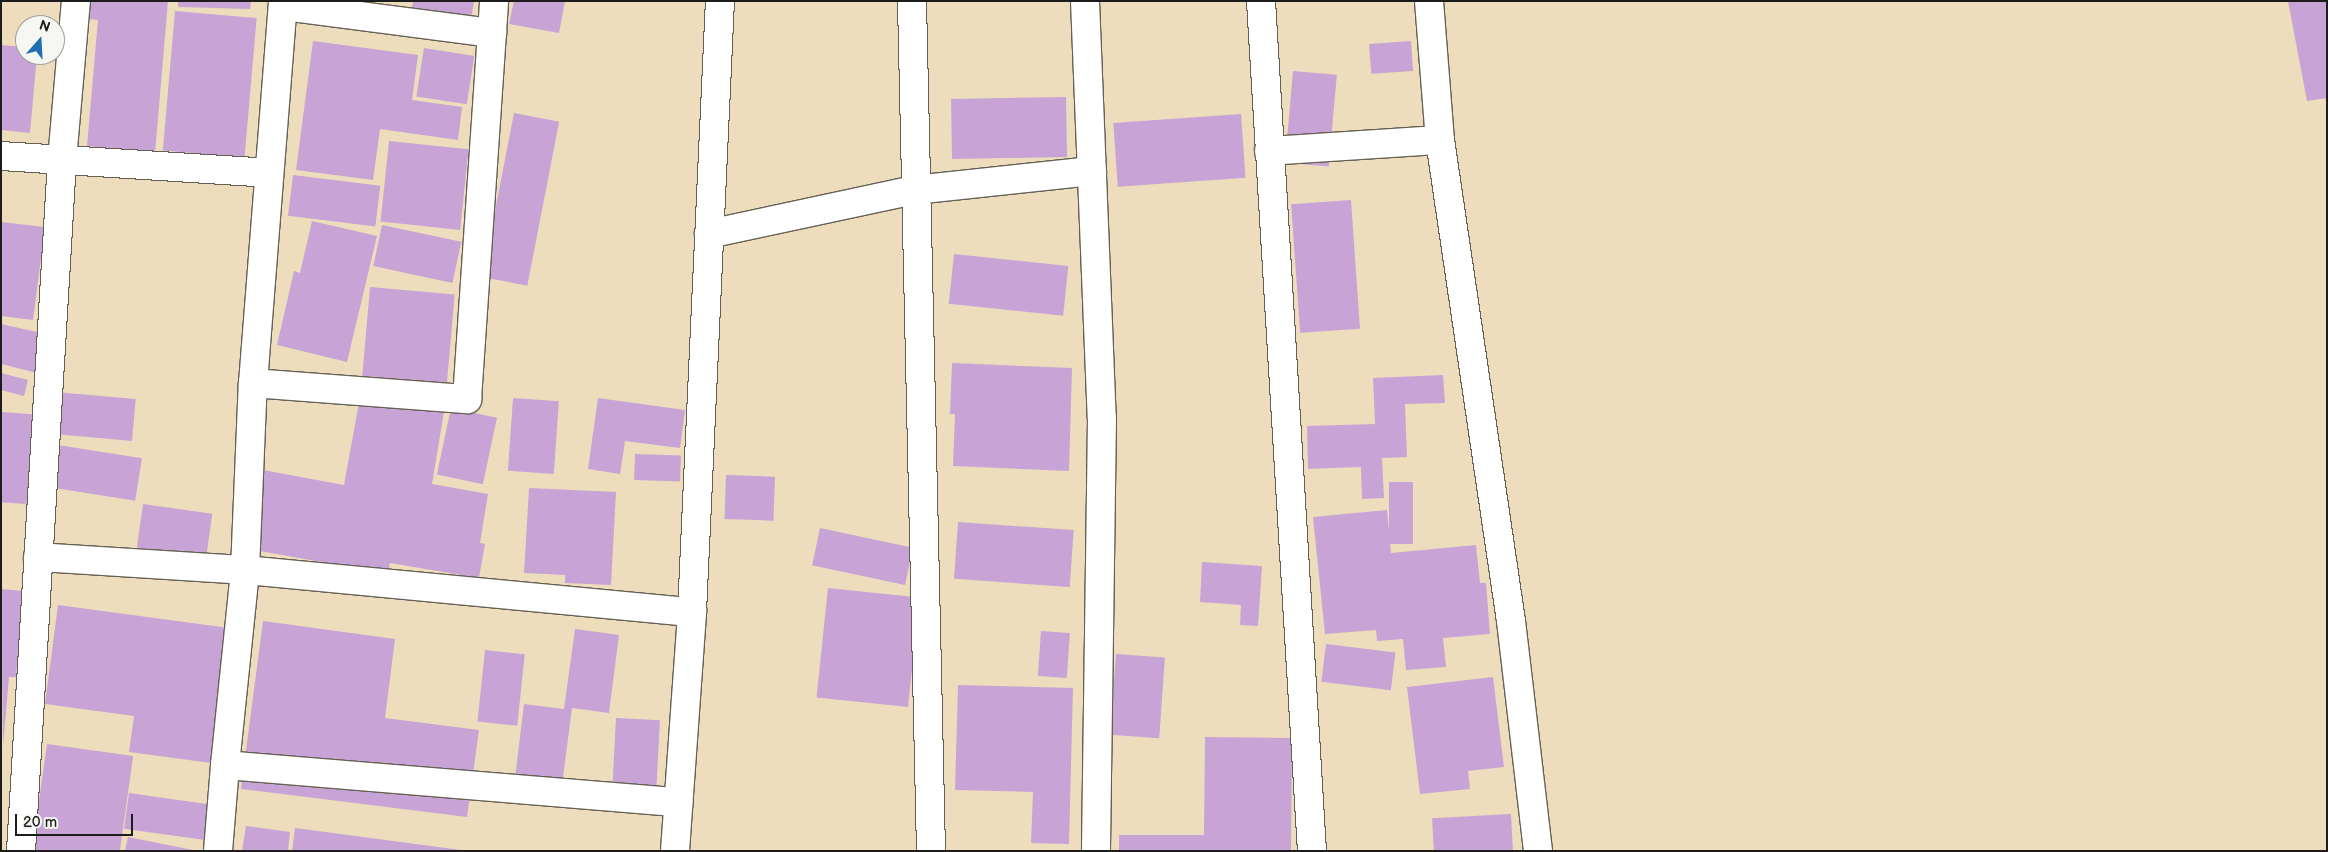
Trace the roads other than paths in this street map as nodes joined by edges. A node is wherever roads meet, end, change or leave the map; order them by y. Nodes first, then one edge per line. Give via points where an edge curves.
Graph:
1 (76, 1) edge
2 (494, 1) edge
3 (720, 1) edge
4 (912, 1) edge
5 (1085, 1) edge
6 (1261, 1) edge
7 (1429, 1) edge
8 (283, 4) edge
9 (492, 33) junction
10 (1440, 140) junction
11 (1269, 151) junction
12 (1, 156) edge
13 (62, 160) junction
14 (1092, 171) junction
15 (268, 173) junction
16 (914, 190) junction
17 (709, 234) junction
18 (253, 383) junction
19 (38, 558) junction
20 (245, 570) junction
21 (692, 612) junction
22 (225, 765) junction
23 (678, 802) junction
24 (21, 851) edge
25 (218, 851) edge
26 (674, 851) edge
27 (931, 851) edge
28 (1096, 851) edge
29 (1312, 851) edge
30 (1538, 851) edge

1 - 13 street
2 - 9 street
3 - 17 street
4 - 16 street
5 - 14 street
6 - 11 street
7 - 10 street
8 - 9 street
8 - 15 street
9 - 18 street via 467,399
10 - 11 street
10 - 30 street via 1511,621
11 - 29 street
12 - 13 street
13 - 15 street
13 - 19 street
14 - 16 street
14 - 28 street via 1102,418
15 - 18 street
16 - 17 street
16 - 27 street
17 - 21 street
18 - 20 street
19 - 20 street
19 - 24 street
20 - 21 street
20 - 22 street
21 - 23 street
22 - 23 street
22 - 25 street
23 - 26 street

